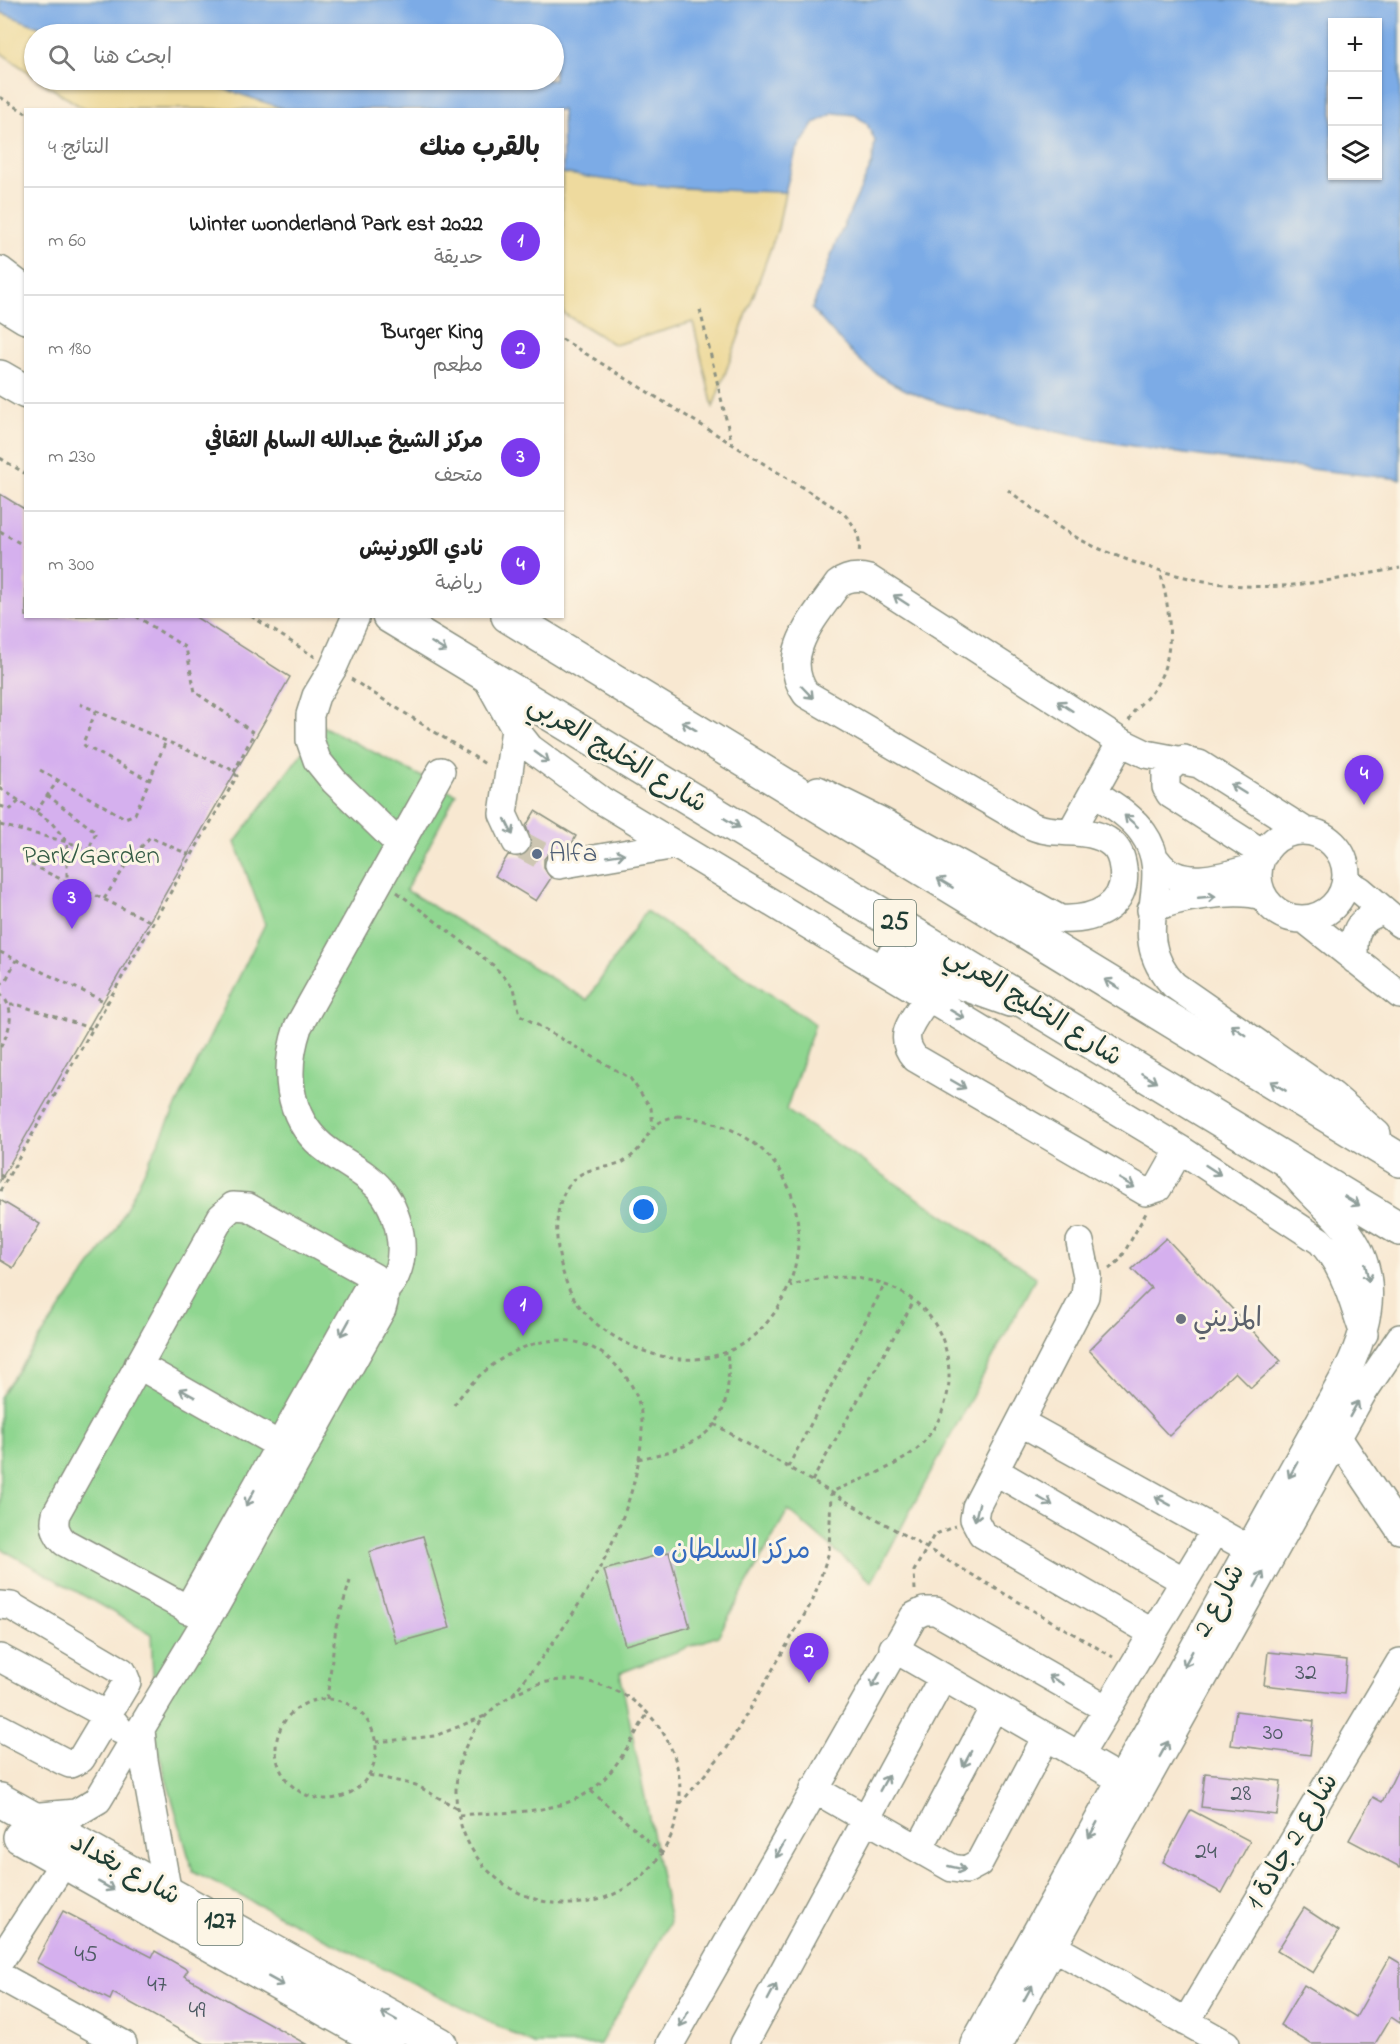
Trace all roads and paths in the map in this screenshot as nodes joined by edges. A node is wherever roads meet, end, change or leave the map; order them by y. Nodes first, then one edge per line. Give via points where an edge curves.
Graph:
1 (0, 97) edge
2 (24, 112) edge
3 (0, 270) edge
4 (24, 288) edge
5 (0, 301) edge
6 (700, 310) dead end
7 (24, 316) edge
8 (564, 340) edge
9 (0, 377) edge
10 (24, 392) edge
11 (732, 444) junction
12 (1, 460) edge
13 (24, 473) edge
14 (1008, 490) dead end
15 (0, 531) edge
16 (24, 546) edge
17 (1400, 568) edge
18 (1160, 570) junction
19 (857, 577) junction
20 (139, 618) edge
21 (254, 618) edge
22 (355, 618) edge
23 (392, 618) edge
24 (511, 618) edge
25 (333, 668) junction
26 (485, 675) junction
27 (80, 704) dead end
28 (96, 711) junction
29 (515, 729) junction
30 (166, 741) junction
31 (1121, 742) junction
32 (732, 752) junction
33 (1184, 759) junction
34 (40, 770) dead end
35 (441, 771) dead end
36 (234, 772) junction
37 (507, 778) junction
38 (58, 780) junction
39 (150, 780) junction
40 (0, 788) edge
41 (1093, 792) junction
42 (47, 795) junction
43 (19, 801) junction
44 (0, 806) edge
45 (36, 812) junction
46 (1278, 814) junction
47 (0, 825) edge
48 (1305, 831) junction
49 (1071, 832) junction
50 (1231, 833) junction
51 (67, 842) junction
52 (516, 842) tunnel mouth
53 (400, 845) junction
54 (676, 845) junction
55 (89, 849) junction
56 (192, 856) junction
57 (1261, 860) junction
58 (1157, 861) junction
59 (128, 862) junction
60 (31, 865) dead end
61 (559, 865) tunnel mouth
62 (67, 882) junction
63 (1346, 882) junction
64 (392, 887) dead end
65 (753, 891) junction
66 (1264, 897) junction
67 (104, 899) junction
68 (1151, 910) junction
69 (1392, 917) edge
70 (1304, 919) junction
71 (154, 923) junction
72 (0, 952) edge
73 (16, 960) junction
74 (1355, 960) junction
75 (0, 984) edge
76 (0, 993) edge
77 (1400, 995) edge
78 (928, 997) junction
79 (108, 1003) junction
80 (10, 1005) junction
81 (1053, 1019) junction
82 (93, 1029) junction
83 (0, 1048) edge
84 (653, 1126) junction
85 (1180, 1149) junction
86 (1400, 1157) edge
87 (1283, 1160) junction
88 (0, 1174) edge
89 (7, 1179) junction
90 (0, 1191) edge
91 (1152, 1191) junction
92 (1400, 1229) edge
93 (1080, 1242) dead end
94 (379, 1284) junction
95 (885, 1284) junction
96 (1088, 1286) junction
97 (790, 1287) junction
98 (914, 1301) junction
99 (1364, 1334) junction
100 (1400, 1338) edge
101 (727, 1351) junction
102 (138, 1365) junction
103 (454, 1405) dead end
104 (1020, 1422) junction
105 (714, 1424) junction
106 (1326, 1443) junction
107 (279, 1445) junction
108 (638, 1459) junction
109 (788, 1467) junction
110 (995, 1471) junction
111 (812, 1481) junction
112 (831, 1492) junction
113 (974, 1519) junction
114 (1215, 1530) junction
115 (1400, 1530) edge
116 (926, 1548) junction
117 (1249, 1549) junction
118 (350, 1581) dead end
119 (1184, 1581) junction
120 (0, 1605) edge
121 (199, 1611) junction
122 (918, 1613) junction
123 (1153, 1633) junction
124 (893, 1648) junction
125 (0, 1658) edge
126 (1115, 1658) dead end
127 (1400, 1662) edge
128 (943, 1677) junction
129 (512, 1695) junction
130 (327, 1700) junction
131 (994, 1707) junction
132 (1107, 1709) junction
133 (648, 1713) junction
134 (487, 1715) junction
135 (109, 1716) junction
136 (0, 1728) edge
137 (136, 1737) junction
138 (1046, 1737) junction
139 (376, 1742) junction
140 (1079, 1756) junction
141 (369, 1775) junction
142 (1130, 1785) junction
143 (814, 1790) junction
144 (591, 1791) junction
145 (0, 1800) edge
146 (680, 1804) junction
147 (458, 1808) junction
148 (459, 1815) junction
149 (864, 1818) junction
150 (15, 1821) edge
151 (919, 1849) junction
152 (662, 1853) junction
153 (64, 1862) junction
154 (168, 1894) junction
155 (1043, 1942) junction
156 (0, 1961) edge
157 (0, 1976) edge
158 (1186, 2022) junction
159 (351, 2035) edge
160 (123, 2044) edge
161 (387, 2044) edge
162 (440, 2044) edge
163 (670, 2044) edge
164 (744, 2044) edge
165 (974, 2044) edge
166 (999, 2044) edge
167 (1226, 2044) edge

1 - 2 path
3 - 4 street
5 - 7 main road
6 - 11 path
8 - 11 path
9 - 10 main road
11 - 19 path via 842,512 855,525 861,540
12 - 13 path
14 - 18 path via 1049,521 1099,549
15 - 16 path
17 - 18 path via 1282,586 1222,584
18 - 31 path via 1171,624 1166,668 1151,693 1133,709
31 -> 19 street via 869,579
19 -> 49 street via 838,584 798,645 796,674 806,694 1032,826
20 - 36 path via 186,648 195,692 255,733
21 - 25 path
22 - 25 street
23 -> 26 main road, شارع الخليج العربي / 25
32 -> 24 main road, 25
25 - 37 path
25 - 53 street via 310,715 310,740 317,760
26 - 29 street
26 -> 81 main road, شارع الخليج العربي / 25
27 - 28 path
28 - 30 path
28 - 39 path via 85,746
29 - 37 street
29 -> 54 street via 530,748 601,800
30 - 36 path
30 - 39 path
31 - 33 street via 1155,756
31 - 41 street
32 - 49 street via 881,821 1060,919 1076,920 1114,904 1120,896 1124,874 1113,844 1096,836
86 -> 32 main road, 25
46 -> 33 street via 1199,764
33 - 50 street via 1166,772 1170,794
34 - 38 path
35 - 53 street
36 - 56 path via 234,784
37 -> 52 street via 503,814
38 - 39 path via 125,818 135,814
38 - 42 path
40 - 43 path
41 - 49 street
58 -> 41 street via 1139,827
42 - 45 path
42 - 55 path via 96,832
43 - 44 path via 10,809
43 - 45 path
45 - 51 path via 51,822
46 - 48 street
46 - 50 street via 1263,826
47 - 51 path
48 - 57 street via 1281,836
48 - 63 street via 1320,835 1336,848 1346,868
50 - 57 street
51 - 55 path
51 - 62 path
53 - 94 street via 298,1028 288,1069 290,1090 307,1129 321,1145 369,1179 390,1206 400,1238 399,1272 393,1284
61 -> 54 street
54 - 65 street
55 - 59 path
56 - 59 path via 150,837
56 - 71 path
57 - 58 street via 1188,880 1170,875
57 - 66 street via 1260,887
58 - 68 street
59 - 67 path
60 - 62 path
62 - 67 path
63 - 69 street
63 - 70 street via 1335,904 1326,912
64 - 84 path via 493,965 514,988 520,1015 630,1078 651,1108
65 - 78 street
65 - 81 street via 923,972
68 -> 66 street via 1181,899 1251,892
66 - 70 street via 1281,913
67 - 71 path
86 -> 68 street via 1332,1095 1174,985 1164,975 1153,952
69 - 74 street via 1367,917 1353,939
70 - 74 street
71 - 79 path
72 - 73 path
73 - 75 path
73 - 79 path
74 - 77 street
76 - 80 path
78 -> 85 street
78 -> 91 street via 905,1038 906,1048 915,1059 1135,1188
79 - 82 path
80 - 82 path
80 - 83 path via 7,1033
81 -> 87 main road, شارع الخليج العربي / 25
82 - 89 path
84 - 97 path via 678,1116 715,1122 747,1139 774,1164 797,1214 799,1251
84 - 101 path via 631,1157 614,1167 583,1173 566,1190 558,1218 557,1242 564,1280 585,1312 632,1346 669,1357
85 - 91 street via 1158,1188
85 -> 99 street via 1320,1241 1333,1254
87 -> 92 main road, شارع الخليج العربي / 25
87 -> 99 street, شارع 2 via 1359,1249 1370,1291
88 - 89 path
89 - 90 path
91 - 96 path via 1144,1220 1120,1260
93 - 96 street
94 - 102 street via 248,1207 233,1206 221,1217
94 -> 107 street
94 - 121 street via 382,1309
95 - 97 path via 837,1276
95 - 98 path
95 - 109 path
96 - 104 street
97 - 101 path via 771,1318
98 - 111 path
98 - 112 path via 935,1326 947,1356 948,1388 939,1419 908,1456
99 - 106 street, شارع 2
106 -> 100 street, شارع 2
101 - 105 path via 729,1388
107 -> 102 street
102 - 121 street via 56,1515 55,1530 64,1542
103 - 108 path via 475,1379 516,1350 547,1341 579,1343 611,1361 634,1389 642,1416
104 - 110 street
114 -> 104 street
105 - 108 path via 693,1443
105 - 109 path
106 - 115 street
106 -> 117 street, شارع 2
142 -> 106 street, شارع 2
107 -> 121 street
108 - 129 path via 621,1517 590,1584 553,1643
109 - 111 path
110 -> 113 street
110 -> 119 street
111 - 112 path
112 - 116 path
112 - 146 path via 829,1552 813,1600 727,1748
113 - 116 path via 934,1535
113 - 123 street via 982,1534
114 - 117 street
114 - 119 street
116 - 122 path via 914,1571
116 - 126 path
117 -> 142 street, شارع 2
118 - 130 path via 332,1643
119 - 123 street
120 - 135 street via 11,1606 123,1672 127,1682
121 - 137 street
122 - 124 street via 910,1619
132 -> 122 street via 942,1614 930,1610
123 - 132 street
124 - 128 street
124 -> 143 street
125 - 135 street
127 - 158 street, شارع 2 جادة 1
128 - 131 street
149 -> 128 street
129 - 133 path via 559,1680 591,1683 622,1694
129 - 134 path
130 - 139 path via 350,1705 359,1712 373,1730
130 - 141 path via 304,1704 287,1719 277,1740 282,1773 309,1796 332,1799 353,1791
131 - 138 street
131 -> 151 street
132 - 140 street
133 - 144 path via 612,1770
133 - 146 path via 668,1739 674,1755
134 - 139 path via 435,1736
134 - 147 path via 462,1758
135 - 136 street via 81,1759 70,1764
135 - 137 street
137 - 150 street via 98,1800 86,1809
137 - 154 street
138 - 140 street
151 -> 138 street via 959,1870 979,1863
139 - 141 path
140 - 142 street
141 - 147 path via 416,1785
142 - 155 street, شارع 2
143 - 149 street
143 -> 163 street
144 - 148 path via 558,1806
144 - 152 path
145 - 150 main road, شارع بغداد / 127
146 - 152 path
147 - 148 path
148 - 152 path via 470,1846 491,1872 518,1891 549,1901 582,1902 614,1893 642,1875
149 - 151 street
164 -> 149 street
150 - 153 main road, شارع بغداد / 127
150 - 154 main road, شارع بغداد / 127
153 - 156 street
153 -> 159 main road, شارع بغداد / 127
162 -> 154 main road, شارع بغداد / 127
155 - 158 street
155 - 165 street, شارع 2
166 -> 155 street, شارع 2
157 - 160 street
158 - 167 street
159 - 161 main road, شارع بغداد / 127

